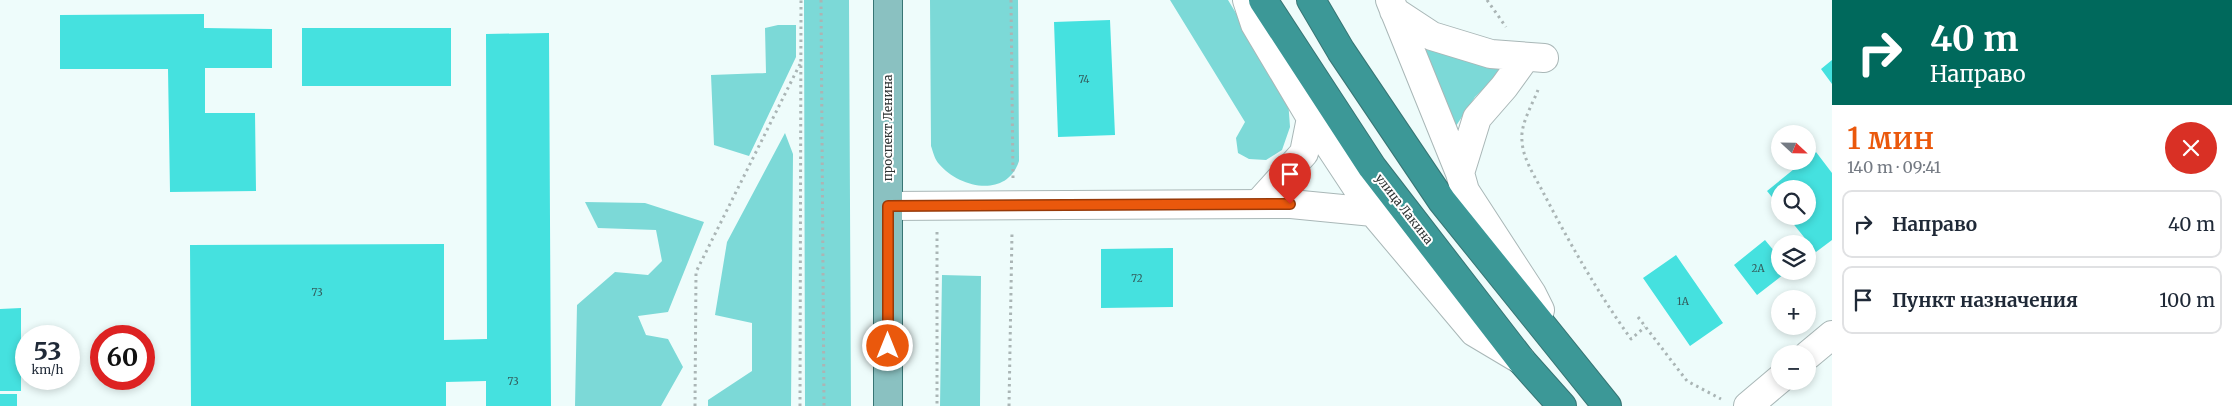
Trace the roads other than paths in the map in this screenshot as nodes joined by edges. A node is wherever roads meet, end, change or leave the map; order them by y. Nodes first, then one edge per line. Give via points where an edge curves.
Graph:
1 (888, 0) edge
2 (1247, 0) edge
3 (1263, 0) edge
4 (1311, 0) edge
5 (1392, 6) edge
6 (1311, 118) junction
7 (1460, 173) junction
8 (1258, 204) junction
9 (888, 206) junction
10 (1373, 212) junction
11 (1832, 334) edge
12 (1558, 347) junction
13 (1816, 348) edge
14 (1521, 360) junction
15 (1771, 387) edge
16 (888, 406) edge
17 (1562, 406) edge
18 (1607, 406) edge
19 (1748, 406) edge

1 - 9 main road, проспект Ленина
2 - 6 street via 1255,24
3 - 14 highway, улица Лакина via 1372,167
4 - 12 highway via 1442,201
5 - 7 street
5 - 7 street via 1432,36 1491,54 1535,58 1504,86 1477,118
6 - 8 street via 1304,153
6 - 10 street
7 - 12 street via 1465,191 1532,294
8 - 9 street
8 - 10 street
9 - 16 main road, проспект Ленина
10 - 14 street via 1474,332
11 - 13 street
12 - 18 highway
14 - 17 highway, улица Лакина
15 - 19 street

